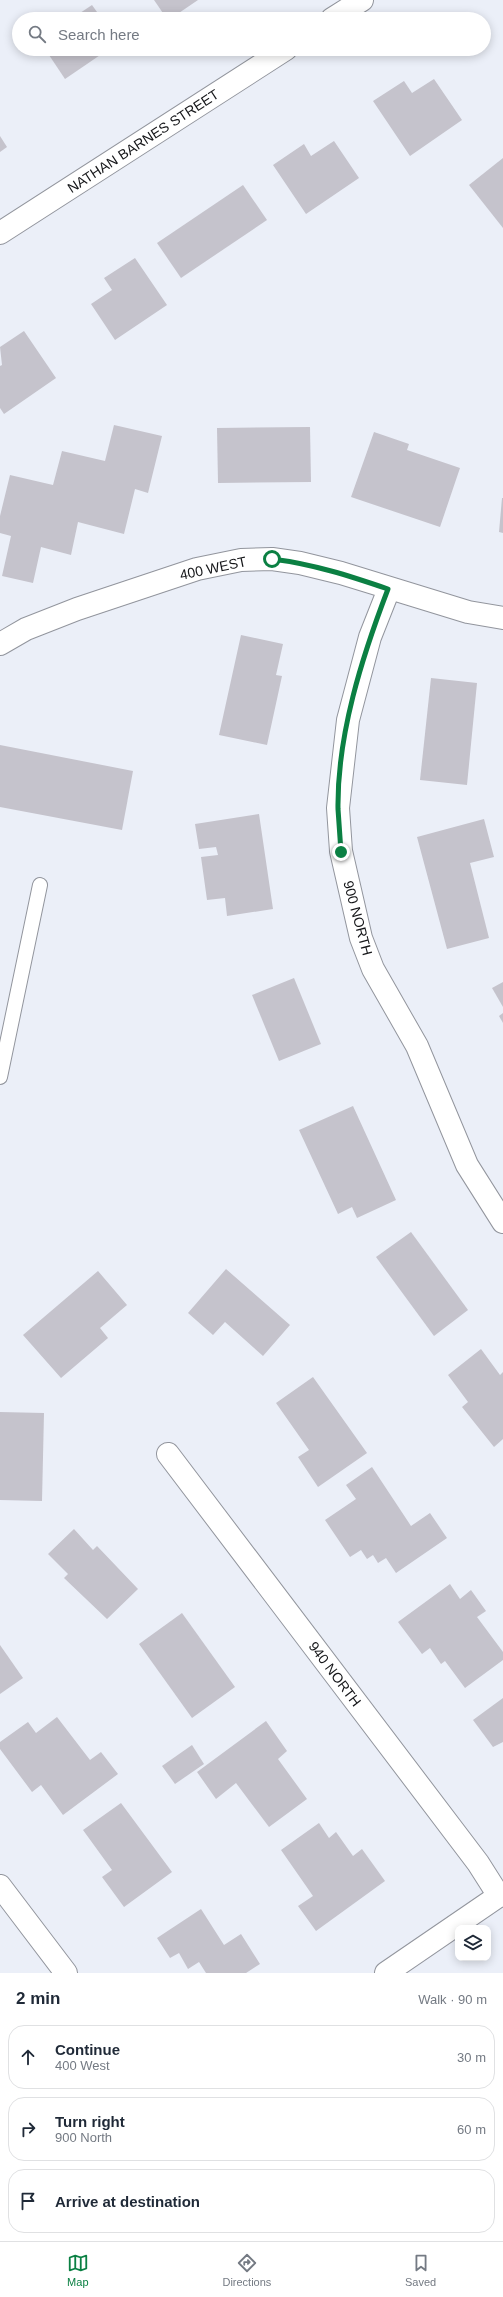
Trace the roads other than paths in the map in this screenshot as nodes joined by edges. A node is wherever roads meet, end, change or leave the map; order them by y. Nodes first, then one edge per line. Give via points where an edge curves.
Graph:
1 (362, 0) edge
2 (343, 12) edge
3 (275, 56) edge
4 (0, 233) edge
5 (388, 589) junction
6 (503, 618) edge
7 (0, 644) edge
8 (40, 885) dead end
9 (0, 1077) edge
10 (503, 1222) edge
11 (168, 1454) dead end
12 (0, 1886) edge
13 (501, 1894) edge
14 (66, 1973) edge
15 (386, 1973) edge

1 - 2 street
3 - 4 street, NATHAN BARNES STREET
5 - 6 street, 400 WEST via 468,612
5 - 7 street, 400 WEST via 300,562 272,559 241,560 197,569 77,608 26,629
5 - 10 street, 900 NORTH via 370,636 348,720 338,808 341,852 361,938 372,969 417,1046 467,1165
8 - 9 lane
11 - 13 street, 940 NORTH
12 - 14 street
13 - 15 street

